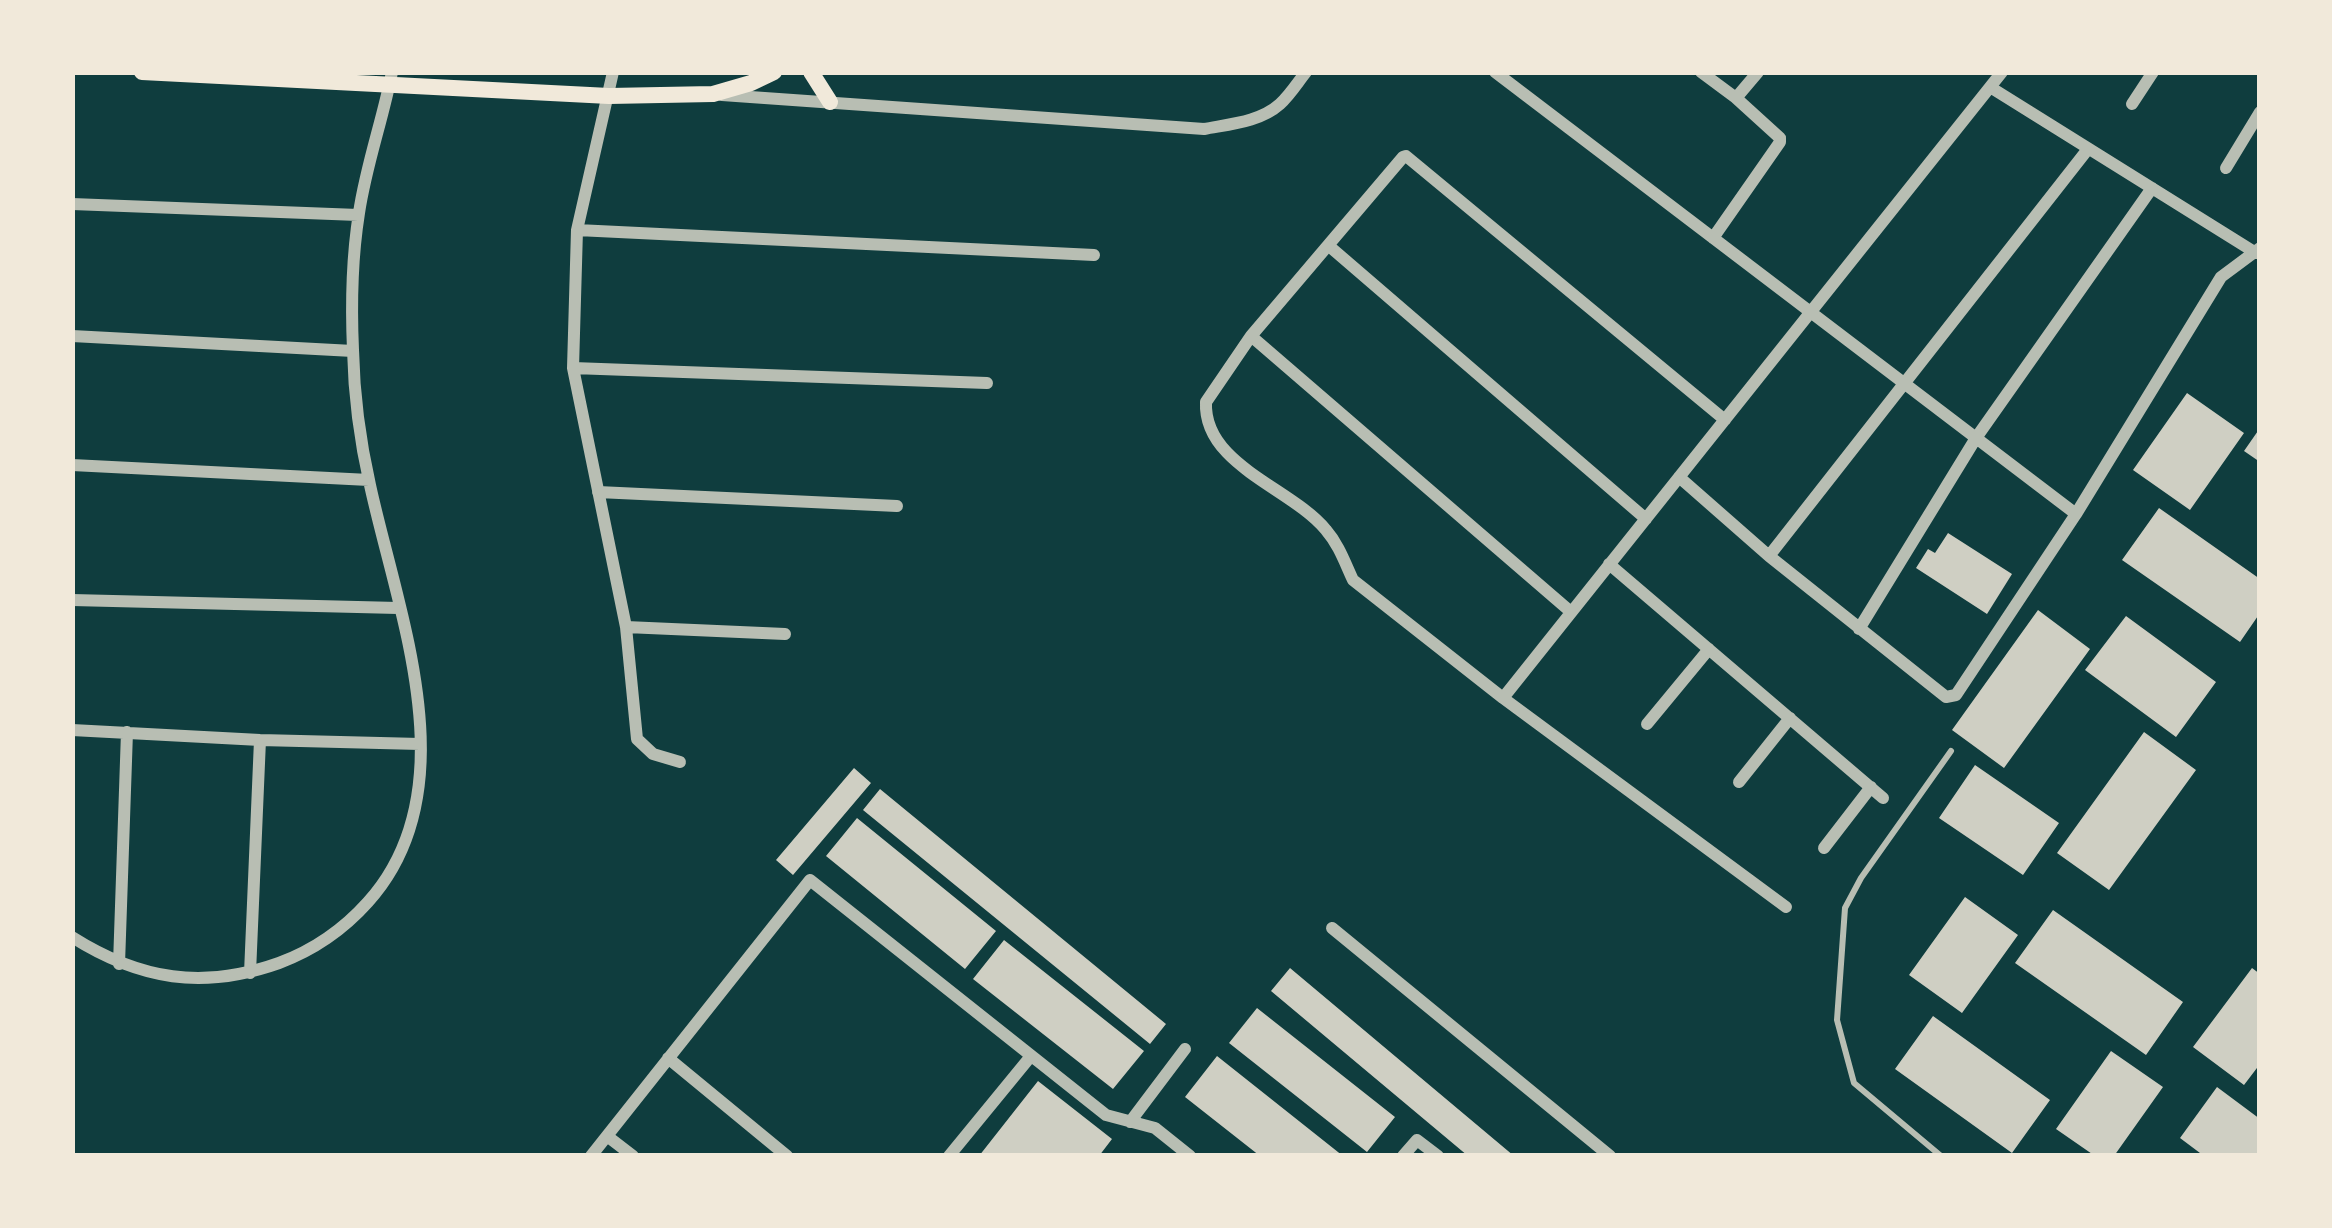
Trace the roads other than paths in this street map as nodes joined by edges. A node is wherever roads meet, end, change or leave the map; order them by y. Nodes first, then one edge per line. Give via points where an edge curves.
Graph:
1 (142, 72) edge
2 (614, 72) edge
3 (774, 72) edge
4 (811, 72) edge
5 (1306, 72) edge
6 (1495, 72) edge
7 (1701, 72) edge
8 (1758, 72) edge
9 (2002, 72) edge
10 (2153, 72) edge
11 (391, 78) edge
12 (1990, 87) junction
13 (712, 94) junction
14 (609, 96) junction
15 (1736, 98) junction
16 (830, 102) junction
17 (2132, 104) dead end
18 (2260, 112) edge
19 (2088, 149) junction
20 (2226, 168) dead end
21 (2152, 188) junction
22 (72, 204) edge
23 (358, 214) junction
24 (577, 230) junction
25 (1713, 238) junction
26 (1329, 246) junction
27 (2258, 251) edge
28 (1094, 255) dead end
29 (1810, 312) junction
30 (72, 335) edge
31 (1251, 336) junction
32 (352, 351) junction
33 (573, 368) junction
34 (987, 383) dead end
35 (1905, 383) junction
36 (1725, 420) junction
37 (1976, 438) junction
38 (72, 465) edge
39 (1679, 477) junction
40 (369, 480) junction
41 (598, 492) junction
42 (897, 506) dead end
43 (2076, 514) junction
44 (1646, 518) junction
45 (1769, 556) junction
46 (1610, 564) junction
47 (72, 600) edge
48 (398, 608) junction
49 (1571, 612) junction
50 (626, 627) junction
51 (1859, 629) junction
52 (784, 634) dead end
53 (1709, 649) junction
54 (1503, 698) junction
55 (1790, 718) junction
56 (1648, 724) dead end
57 (72, 730) edge
58 (127, 732) junction
59 (260, 740) junction
60 (420, 744) junction
61 (1951, 751) dead end
62 (680, 762) dead end
63 (1739, 782) dead end
64 (1871, 787) junction
65 (1883, 798) dead end
66 (1824, 848) dead end
67 (1786, 907) dead end
68 (1331, 928) dead end
69 (72, 937) edge
70 (119, 964) junction
71 (250, 973) junction
72 (1185, 1049) dead end
73 (1031, 1056) junction
74 (668, 1058) junction
75 (1130, 1122) junction
76 (607, 1136) junction
77 (591, 1156) edge
78 (633, 1156) edge
79 (787, 1156) edge
80 (949, 1156) edge
81 (1190, 1156) edge
82 (1403, 1156) edge
83 (1438, 1156) edge
84 (1610, 1156) edge
85 (1941, 1156) edge

1 - 11 main road
2 - 14 street
3 - 13 main road
4 - 16 main road
5 - 16 street via 1263,114 1204,129
6 - 25 street
7 - 15 street
8 - 15 street
9 - 12 street
10 - 17 street
11 - 14 main road
11 - 23 street
12 - 19 street
12 - 29 street
13 - 14 main road
13 - 16 street
14 - 24 street
15 - 25 street via 1780,142
18 - 20 street
19 - 21 street
19 - 35 street
21 - 27 street
21 - 37 street
22 - 23 street
23 - 32 street
24 - 28 street
24 - 33 street
25 - 29 street
26 - 31 street
26 - 36 street via 1406,156
26 - 44 street
27 - 43 street via 2222,277
29 - 35 street
29 - 36 street
30 - 32 street
31 - 49 street
31 - 54 street via 1206,402 1221,448 1325,529 1353,580
32 - 40 street
33 - 34 street
33 - 41 street
35 - 37 street
35 - 45 street
36 - 39 street
37 - 43 street
37 - 51 street
38 - 40 street
39 - 44 street
39 - 45 street
40 - 48 street
41 - 42 street
41 - 50 street
43 - 51 street via 1956,695 1946,697
44 - 46 street
45 - 51 street
46 - 49 street
46 - 53 street
47 - 48 street
48 - 60 street via 417,687
49 - 54 street
50 - 52 street
50 - 62 street via 637,739
53 - 55 street
53 - 56 street
54 - 67 street
55 - 63 street
55 - 64 street
57 - 58 street
58 - 59 street
58 - 70 street
59 - 60 street
59 - 71 street
60 - 71 street via 414,820 375,895 334,935
61 - 85 lane via 1845,908 1837,1020 1854,1083
64 - 65 street
64 - 66 street
68 - 84 street
69 - 70 street
70 - 71 street via 169,978
72 - 75 street
73 - 74 street via 811,880
73 - 75 street via 1106,1115
73 - 80 street
74 - 76 street
74 - 79 street
75 - 81 street via 1155,1127
76 - 77 street
76 - 78 street
82 - 83 street via 1417,1140

